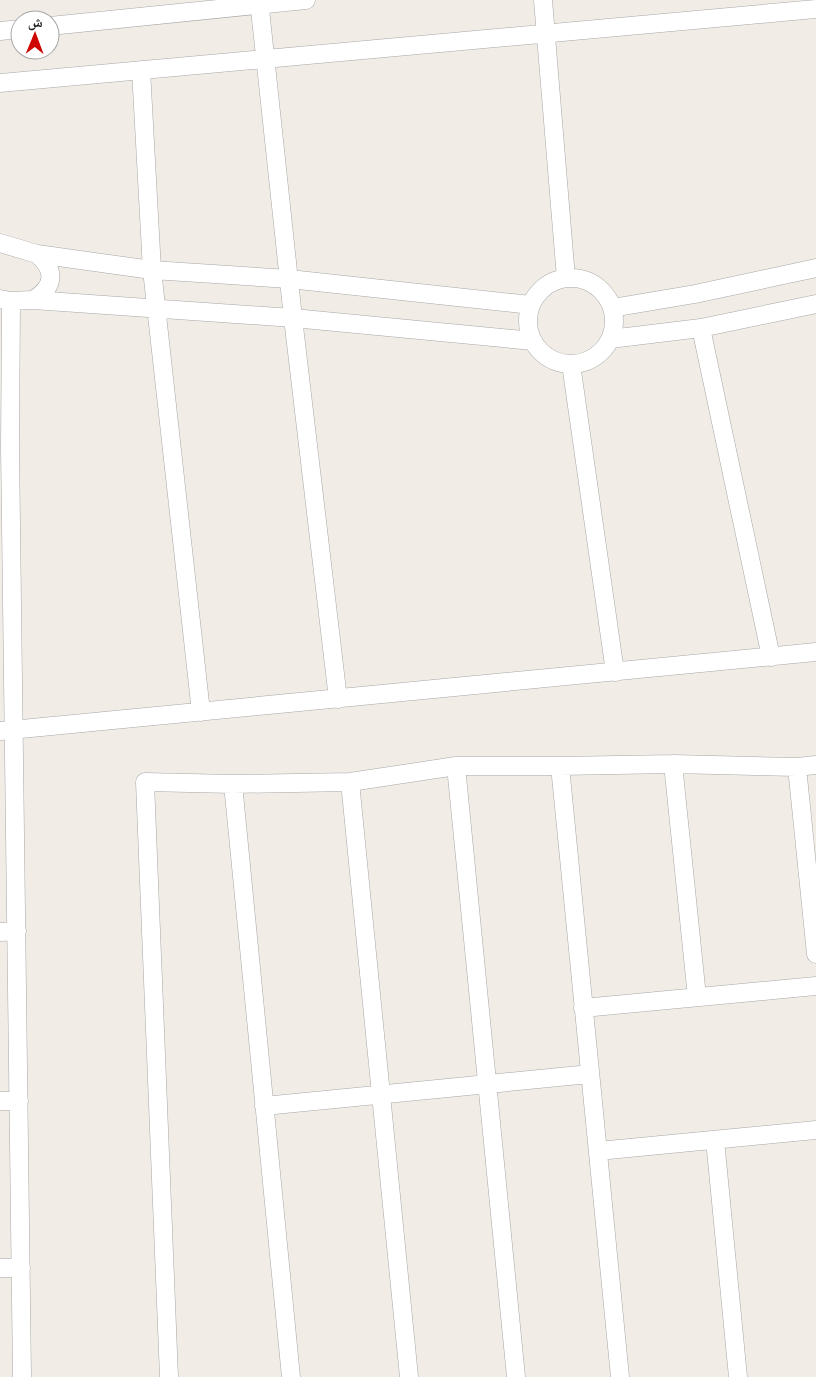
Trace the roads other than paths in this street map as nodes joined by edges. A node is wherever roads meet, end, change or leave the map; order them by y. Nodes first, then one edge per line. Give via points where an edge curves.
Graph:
1 (306, 0) edge
2 (543, 0) edge
3 (260, 2) edge
4 (816, 9) edge
5 (60, 25) edge
6 (546, 34) junction
7 (266, 59) junction
8 (141, 70) junction
9 (0, 83) edge
10 (0, 243) edge
11 (38, 254) junction
12 (816, 268) edge
13 (152, 270) junction
14 (566, 278) junction
15 (289, 279) junction
16 (6, 300) edge
17 (33, 300) junction
18 (816, 304) edge
19 (531, 305) junction
20 (157, 308) junction
21 (612, 308) junction
22 (293, 318) junction
23 (701, 328) junction
24 (610, 339) junction
25 (533, 341) junction
26 (571, 364) junction
27 (5, 447) edge
28 (6, 588) edge
29 (816, 652) edge
30 (771, 657) junction
31 (615, 672) junction
32 (338, 699) junction
33 (200, 712) junction
34 (7, 730) edge
35 (673, 764) junction
36 (816, 765) edge
37 (456, 766) junction
38 (560, 766) junction
39 (797, 767) junction
40 (350, 782) junction
41 (233, 784) junction
42 (8, 932) edge
43 (816, 954) edge
44 (816, 986) edge
45 (697, 997) junction
46 (583, 1008) junction
47 (590, 1074) junction
48 (487, 1084) junction
49 (381, 1094) junction
50 (0, 1101) edge
51 (19, 1101) junction
52 (264, 1106) junction
53 (816, 1130) edge
54 (715, 1140) junction
55 (598, 1152) junction
56 (0, 1268) edge
57 (21, 1268) junction
58 (22, 1377) edge
59 (169, 1377) edge
60 (291, 1377) edge
61 (409, 1377) edge
62 (516, 1377) edge
63 (620, 1377) edge
64 (738, 1377) edge

1 - 3 street
2 - 6 street
3 - 5 street
3 - 7 street
4 - 6 street
6 - 7 street
6 - 14 street
7 - 8 street
7 - 15 street
8 - 9 street
8 - 13 street
10 - 11 street
11 - 13 street
11 - 17 street via 51,272 50,284
12 - 21 street
13 - 15 street
13 - 20 street
14 - 19 street via 551,282
14 - 21 street via 595,284 606,295
15 - 19 street
15 - 22 street
16 - 17 street
16 - 27 street
17 - 20 street
18 - 23 street
19 - 25 street via 528,329
20 - 22 street
20 - 33 street
21 - 24 street via 614,324
22 - 25 street
22 - 32 street
23 - 24 street
23 - 30 street
24 - 26 street via 594,357
25 - 26 street via 556,361
26 - 31 street
27 - 28 street
28 - 34 street
29 - 30 street
30 - 31 street
31 - 32 street
32 - 33 street
33 - 34 street
34 - 42 street
35 - 38 street
35 - 39 street
35 - 45 street
36 - 39 street
37 - 38 street
37 - 40 street
37 - 48 street
38 - 46 street
39 - 43 street
40 - 41 street
40 - 49 street
41 - 52 street
41 - 59 street via 145,782
42 - 51 street
44 - 45 street
45 - 46 street
46 - 47 street
47 - 48 street
47 - 55 street
48 - 49 street
48 - 62 street
49 - 52 street
49 - 61 street
50 - 51 street
51 - 57 street
52 - 60 street
53 - 54 street
54 - 55 street
54 - 64 street
55 - 63 street
56 - 57 street
57 - 58 street

